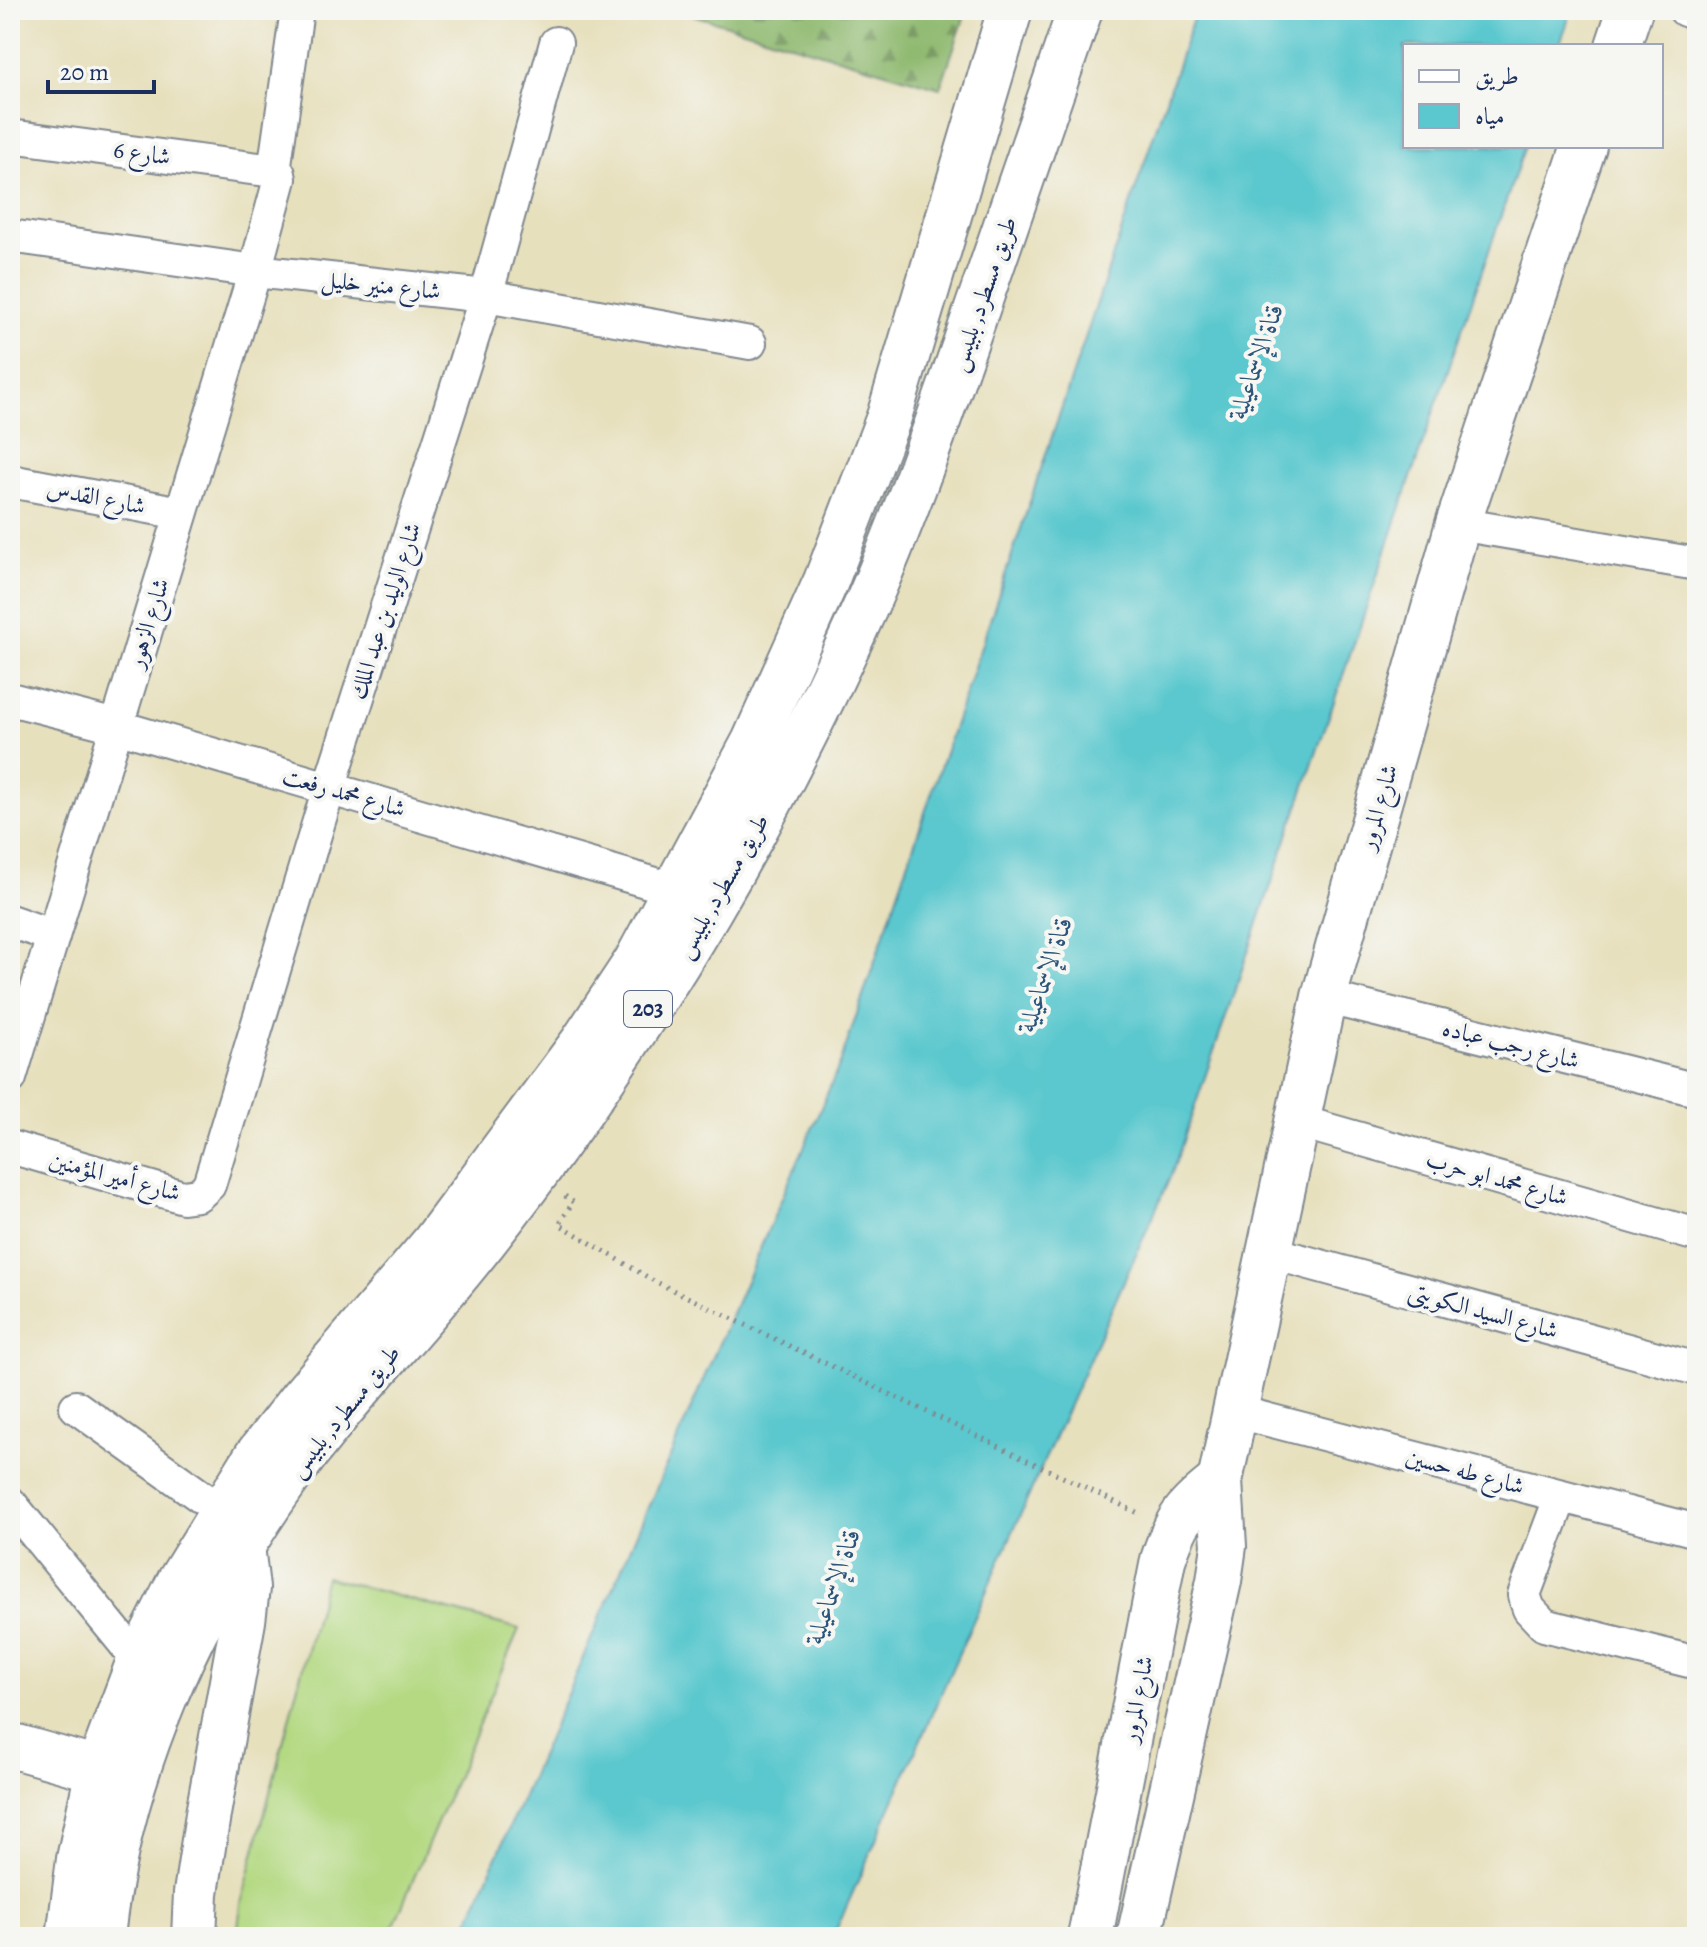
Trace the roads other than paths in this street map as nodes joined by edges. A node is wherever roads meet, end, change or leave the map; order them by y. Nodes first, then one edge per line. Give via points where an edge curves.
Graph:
1 (297, 10) edge
2 (1010, 10) edge
3 (1080, 10) edge
4 (1630, 10) edge
5 (1685, 10) edge
6 (1697, 14) edge
7 (556, 43) dead end
8 (1619, 44) edge
9 (10, 136) edge
10 (1583, 148) edge
11 (274, 171) junction
12 (10, 236) edge
13 (255, 271) junction
14 (486, 296) junction
15 (750, 343) dead end
16 (10, 481) edge
17 (181, 513) junction
18 (1458, 524) junction
19 (1697, 564) edge
20 (10, 699) edge
21 (116, 726) junction
22 (329, 788) junction
23 (676, 890) junction
24 (10, 921) edge
25 (53, 936) junction
26 (1324, 997) junction
27 (10, 1078) edge
28 (1697, 1090) edge
29 (1297, 1121) junction
30 (10, 1147) edge
31 (211, 1178) joint
32 (1697, 1235) edge
33 (1269, 1252) junction
34 (1697, 1369) edge
35 (76, 1407) dead end
36 (1234, 1411) junction
37 (1220, 1481) junction
38 (1561, 1496) junction
39 (10, 1503) edge
40 (232, 1528) junction
41 (1697, 1531) edge
42 (139, 1661) junction
43 (1697, 1663) edge
44 (10, 1745) edge
45 (98, 1770) junction
46 (69, 1937) edge
47 (102, 1937) edge
48 (194, 1937) edge
49 (1090, 1937) edge
50 (1139, 1937) edge

1 - 11 street
2 - 23 main road, طريق مسطرد, بلبيس / 203 via 889,417 826,581 754,742
3 - 40 main road, طريق مسطرد, بلبيس / 203 via 935,432 863,610 794,757 712,905 615,1060 534,1176 287,1480
4 - 8 main road
5 - 6 street
7 - 14 street, شارع الوليد بن عبد الملك
9 - 11 street, شارع 6
10 - 18 main road, شارع المرور
11 - 13 street, شارع الزهور via 280,179
12 - 13 street, شارع منير خليل
13 - 14 street, شارع منير خليل
13 - 17 street, شارع الزهور
14 - 15 street, شارع منير خليل
14 - 22 street, شارع الوليد بن عبد الملك
16 - 17 street, شارع القدس
17 - 21 street, شارع الزهور
18 - 19 street
18 - 26 main road, شارع المرور
20 - 21 street, شارع محمد رفعت
21 - 22 street, شارع محمد رفعت
21 - 25 street, شارع الزهور
22 - 23 street, شارع محمد رفعت
22 - 31 street, شارع الوليد بن عبد الملك
23 - 40 main road, طريق مسطرد, بلبيس / 203 via 583,1042 433,1244 256,1457
24 - 25 street
25 - 27 street, شارع الزهور
26 - 28 street, شارع رجب عباده
26 - 29 main road, شارع المرور
29 - 32 street, شارع محمد ابو حرب
29 - 33 main road, شارع المرور
30 - 31 street, شارع أمير المؤمنين via 183,1197 198,1195
33 - 34 street, شارع السيد الكويتى
33 - 36 main road, شارع المرور
35 - 40 street
36 - 37 main road, شارع المرور
36 - 38 street, شارع طه حسين
37 - 49 main road, شارع المرور via 1193,1502 1172,1530 1163,1560
37 - 50 main road, شارع المرور via 1224,1546 1219,1581
38 - 41 street, شارع طه حسين
38 - 43 street via 1524,1595 1529,1609 1544,1625
39 - 42 street
40 - 42 main road, طريق مسطرد, بلبيس / 203 via 179,1582
40 - 47 main road, طريق مسطرد, بلبيس / 203 via 203,1617 141,1757 115,1856
40 - 48 main road via 247,1588 196,1893
42 - 45 main road, طريق مسطرد, بلبيس / 203
44 - 45 main road
45 - 46 main road, طريق مسطرد, بلبيس / 203

